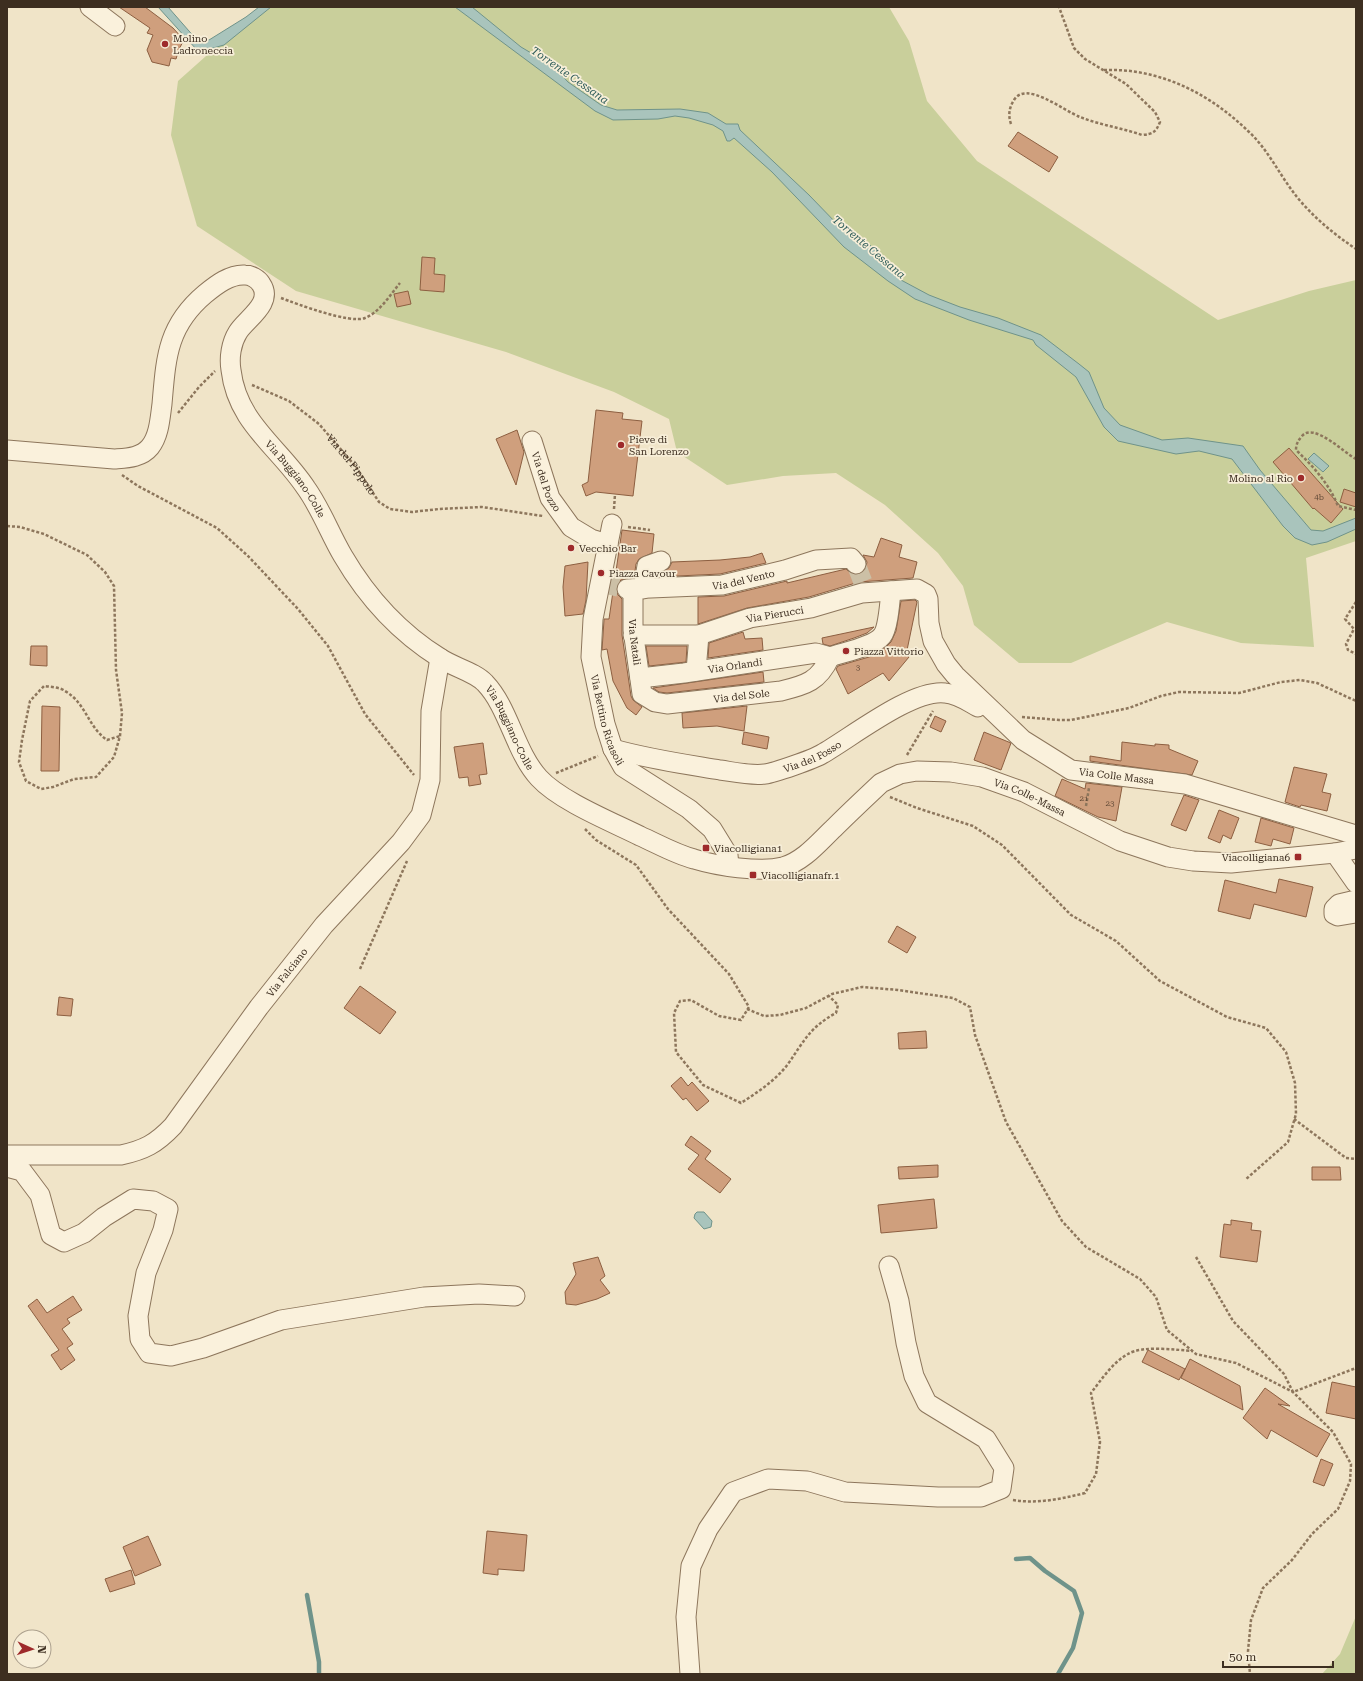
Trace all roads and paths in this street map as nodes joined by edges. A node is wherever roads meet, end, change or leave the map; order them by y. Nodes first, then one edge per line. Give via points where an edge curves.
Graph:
1 (90, 7) edge
2 (1059, 7) edge
3 (115, 26) dead end
4 (1103, 70) junction
5 (1011, 124) dead end
6 (1356, 249) edge
7 (400, 283) dead end
8 (264, 293) junction
9 (231, 372) junction
10 (176, 415) dead end
11 (532, 441) dead end
12 (7, 450) edge
13 (1356, 459) edge
14 (121, 474) dead end
15 (615, 494) dead end
16 (1356, 510) edge
17 (566, 520) junction
18 (7, 526) edge
19 (611, 527) junction
20 (650, 530) dead end
21 (661, 561) dead end
22 (856, 564) dead end
23 (634, 589) junction
24 (917, 589) joint
25 (891, 591) junction
26 (1356, 602) edge
27 (633, 635) junction
28 (699, 635) junction
29 (1356, 654) edge
30 (830, 657) junction
31 (440, 658) junction
32 (696, 671) junction
33 (641, 686) junction
34 (944, 693) junction
35 (1356, 701) edge
36 (996, 715) junction
37 (120, 736) junction
38 (613, 749) junction
39 (1092, 771) junction
40 (894, 776) junction
41 (540, 780) junction
42 (427, 792) junction
43 (867, 797) junction
44 (1084, 824) junction
45 (585, 829) dead end
46 (1356, 835) edge
47 (1356, 849) edge
48 (1335, 854) junction
49 (407, 860) dead end
50 (729, 866) junction
51 (1356, 883) edge
52 (1356, 900) edge
53 (1356, 913) edge
54 (360, 969) dead end
55 (829, 996) junction
56 (747, 1009) junction
57 (1294, 1119) junction
58 (7, 1155) edge
59 (1356, 1159) edge
60 (7, 1168) edge
61 (1245, 1180) dead end
62 (1196, 1258) dead end
63 (889, 1266) dead end
64 (515, 1296) dead end
65 (1194, 1351) junction
66 (1356, 1368) edge
67 (1293, 1392) junction
68 (998, 1490) junction
69 (690, 1674) edge
70 (1250, 1674) edge

1 - 3 street
2 - 4 path via 1074,48
4 - 5 path via 1126,84 1155,112 1160,122 1152,134 1142,135 1078,117 1029,93 1015,98 1008,116
4 - 6 path via 1135,71 1163,77 1200,93 1249,131 1312,215
7 - 8 path via 376,311 364,319 346,318
8 - 9 street, Via Buggiano-Colle via 262,303 255,314 238,332 230,361
8 - 12 street via 262,284 252,276 229,277 215,286 186,313 172,336 169,347 155,439 150,448 143,453 114,459
9 - 10 path via 226,369 213,372
9 - 17 path, Via del Pippolo via 289,401 319,424 356,466 379,502 390,509 412,512 439,508 482,507
9 - 31 street, Via Buggiano-Colle via 232,383 241,407 257,431 307,488 361,585 392,620
11 - 17 street, Via del Pozzo via 550,498
13 - 16 path via 1319,433 1303,434 1297,443 1296,450 1310,462 1333,492 1338,506
14 - 42 path via 138,486 217,528 248,556 298,609 328,646 365,714
15 - 19 path
17 - 19 street via 571,527 591,539
18 - 37 path via 44,534 87,555 105,572 114,586 116,670 122,713
19 - 20 path
19 - 38 street, Via Bettino Ricasoli via 593,619 591,657
21 - 23 street, Via Natali via 647,566
22 - 23 street, Via del Vento via 851,558 816,560 722,585
23 - 27 street, Via Natali
24 - 25 street, Via Pierucci
24 - 36 street, Via Colle Massa via 926,594 931,632 946,664
25 - 28 street, Via Pierucci via 865,589 811,608 750,618
25 - 30 street via 888,620 883,636 870,644
26 - 29 path via 1345,619 1354,629 1346,644 1348,650
27 - 28 street, Via Pierucci
27 - 33 street, Via Natali
28 - 32 street
30 - 32 street, Via Orlandi via 816,653
30 - 33 street, Via del Sole via 815,678 804,685 781,691 667,704 655,702
31 - 41 street, Via Buggiano-Colle via 479,677 486,684
31 - 42 street, Via Falciano via 431,711 432,755
32 - 33 street, Via Orlandi
34 - 36 street, Via del Fosso via 959,696
34 - 38 street, Via del Fosso via 926,694 895,708 820,755 766,774 748,774 643,758
34 - 40 path
35 - 36 path via 1317,683 1300,680 1281,682 1240,693 1179,692 1129,708 1071,720
36 - 39 street, Via Colle Massa via 1024,740 1071,770
37 - 37 path via 114,757 96,777 74,779 41,789 26,781 19,762 30,701 44,686 64,690 80,702 98,734 107,740
38 - 41 path
38 - 50 street, Via Bettino Ricasoli via 623,767 689,809 712,830 728,855
39 - 44 path
39 - 46 street, Via Colle Massa via 1185,784
40 - 43 street, Via Colle-Massa via 881,783
40 - 44 street, Via Colle-Massa via 907,772 933,771 982,777 1024,792
41 - 50 street, Via Buggiano-Colle via 568,799 676,852 692,859
42 - 58 street, Via Falciano via 420,815 401,842 324,925 259,1007 162,1138 139,1151 121,1155
43 - 50 street, Via Colle-Massa via 810,851 782,868 752,869
43 - 57 path via 883,795 973,826 1002,845 1071,915 1116,941 1160,981 1227,1017 1266,1028 1286,1052 1292,1071 1295,1083
44 - 48 street, Via Colle-Massa via 1120,841 1168,857 1193,861 1231,863
45 - 56 path via 596,840 636,865 668,909 729,974 749,1007
47 - 48 street, Via Colle-Massa
48 - 51 street
49 - 54 path
52 - 53 street via 1339,904 1334,909 1334,914 1338,916
55 - 56 path via 806,1008 780,1015 764,1016
55 - 56 path via 838,1005 836,1013 824,1020 804,1039 787,1065 762,1090 741,1103 703,1084 676,1052 674,1013 680,1001 691,1000 719,1016 740,1020
55 - 65 path via 862,987 953,998 970,1007 975,1035 1006,1122 1062,1221 1086,1247 1140,1279 1156,1297 1167,1330
57 - 59 path via 1346,1158
57 - 61 path via 1288,1142
60 - 64 street via 22,1171 40,1195 51,1235 64,1242 84,1233 133,1199 153,1200 168,1209 163,1230 146,1273 138,1316 140,1339 149,1353 171,1356 203,1348 281,1320 424,1297 479,1294
62 - 67 path via 1233,1321 1284,1374
63 - 68 street via 914,1376 927,1403 986,1438 1004,1468 1001,1489
65 - 67 path via 1196,1354 1236,1363
65 - 68 path via 1155,1348 1128,1353 1104,1374 1092,1393 1100,1442 1096,1474 1085,1493 1062,1499 1026,1502 1009,1500
66 - 67 path
67 - 70 path via 1333,1432 1351,1464 1350,1481 1338,1509 1263,1588 1251,1620 1248,1651
68 - 69 street via 981,1497 938,1497 846,1492 807,1481 768,1479 733,1492 708,1529 692,1566 686,1617

